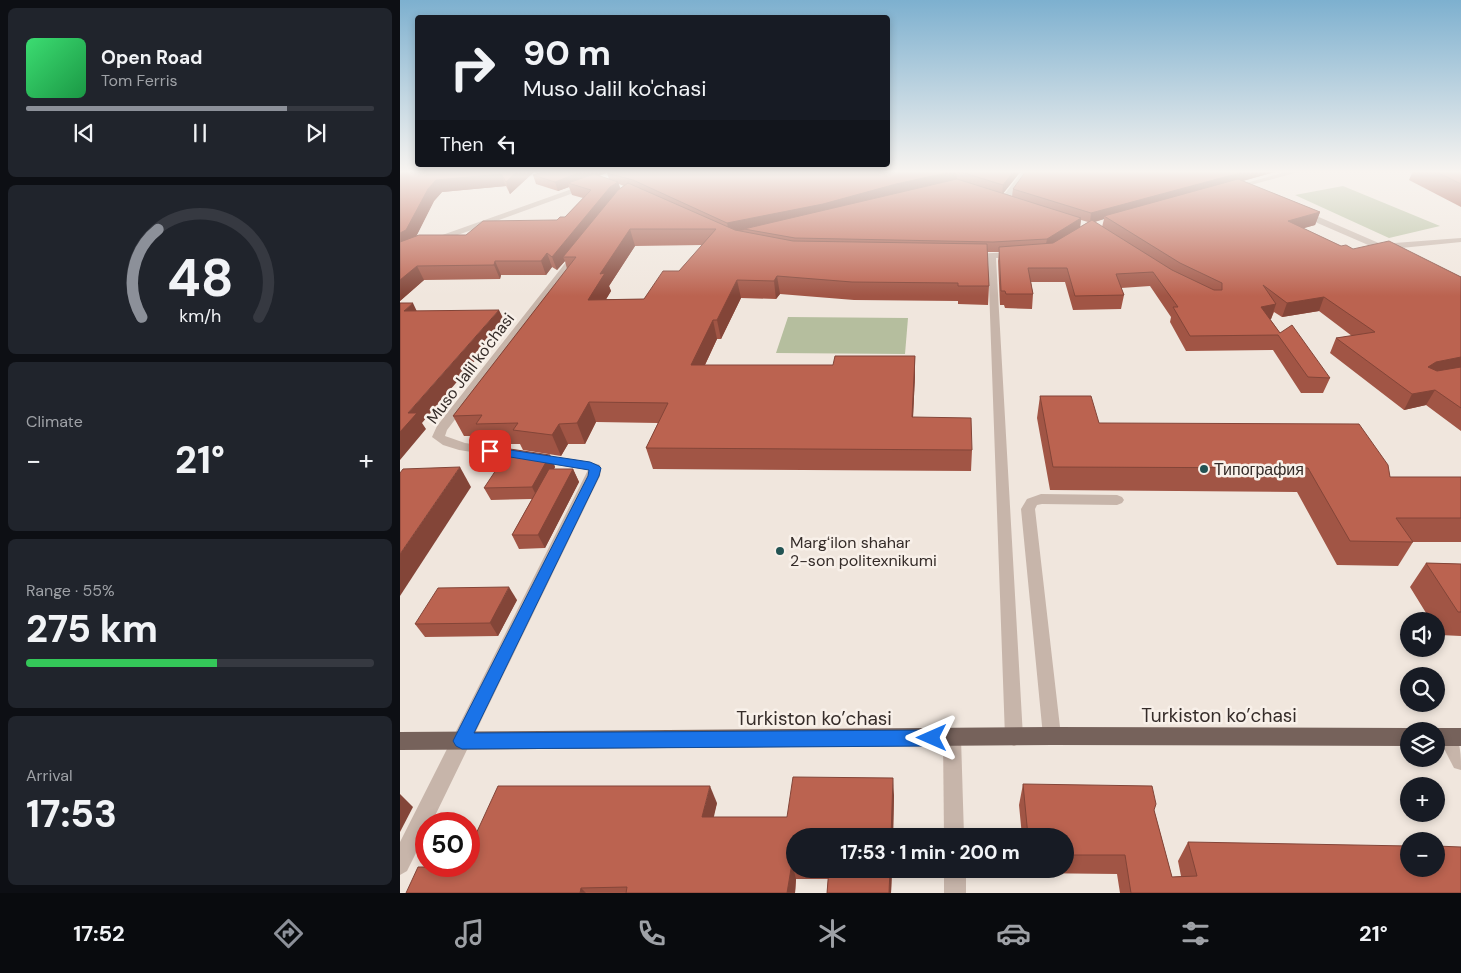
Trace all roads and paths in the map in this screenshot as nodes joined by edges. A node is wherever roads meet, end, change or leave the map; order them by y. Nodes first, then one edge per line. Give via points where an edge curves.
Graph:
1 (512, 213) edge
2 (1300, 213) edge
3 (1461, 240) edge
4 (588, 241) edge
5 (1381, 248) junction
6 (400, 253) edge
7 (1020, 255) edge
8 (1398, 255) edge
9 (962, 256) edge
10 (992, 257) junction
11 (1117, 500) dead end
12 (1052, 736) junction
13 (1014, 737) junction
14 (1400, 737) edge
15 (1448, 737) edge
16 (952, 738) junction
17 (400, 741) edge
18 (462, 741) junction
19 (1461, 761) edge
20 (954, 828) edge
21 (400, 864) edge
22 (955, 878) edge
23 (955, 893) edge

1 - 6 street
2 - 5 street
3 - 5 street
4 - 18 street, Muso Jalil ko'chasi via 441,428 438,437 456,444 595,468 594,476
5 - 8 street
7 - 10 street
9 - 10 street
10 - 13 street
11 - 12 street via 1041,499 1032,502 1028,509
12 - 13 main road, Turkiston ko’chasi
12 - 14 main road, Turkiston ko’chasi
13 - 16 main road, Turkiston ko’chasi
15 - 19 street
16 - 18 main road, Turkiston ko’chasi
16 - 20 street
17 - 18 main road, Turkiston ko’chasi
18 - 21 street
22 - 23 street

